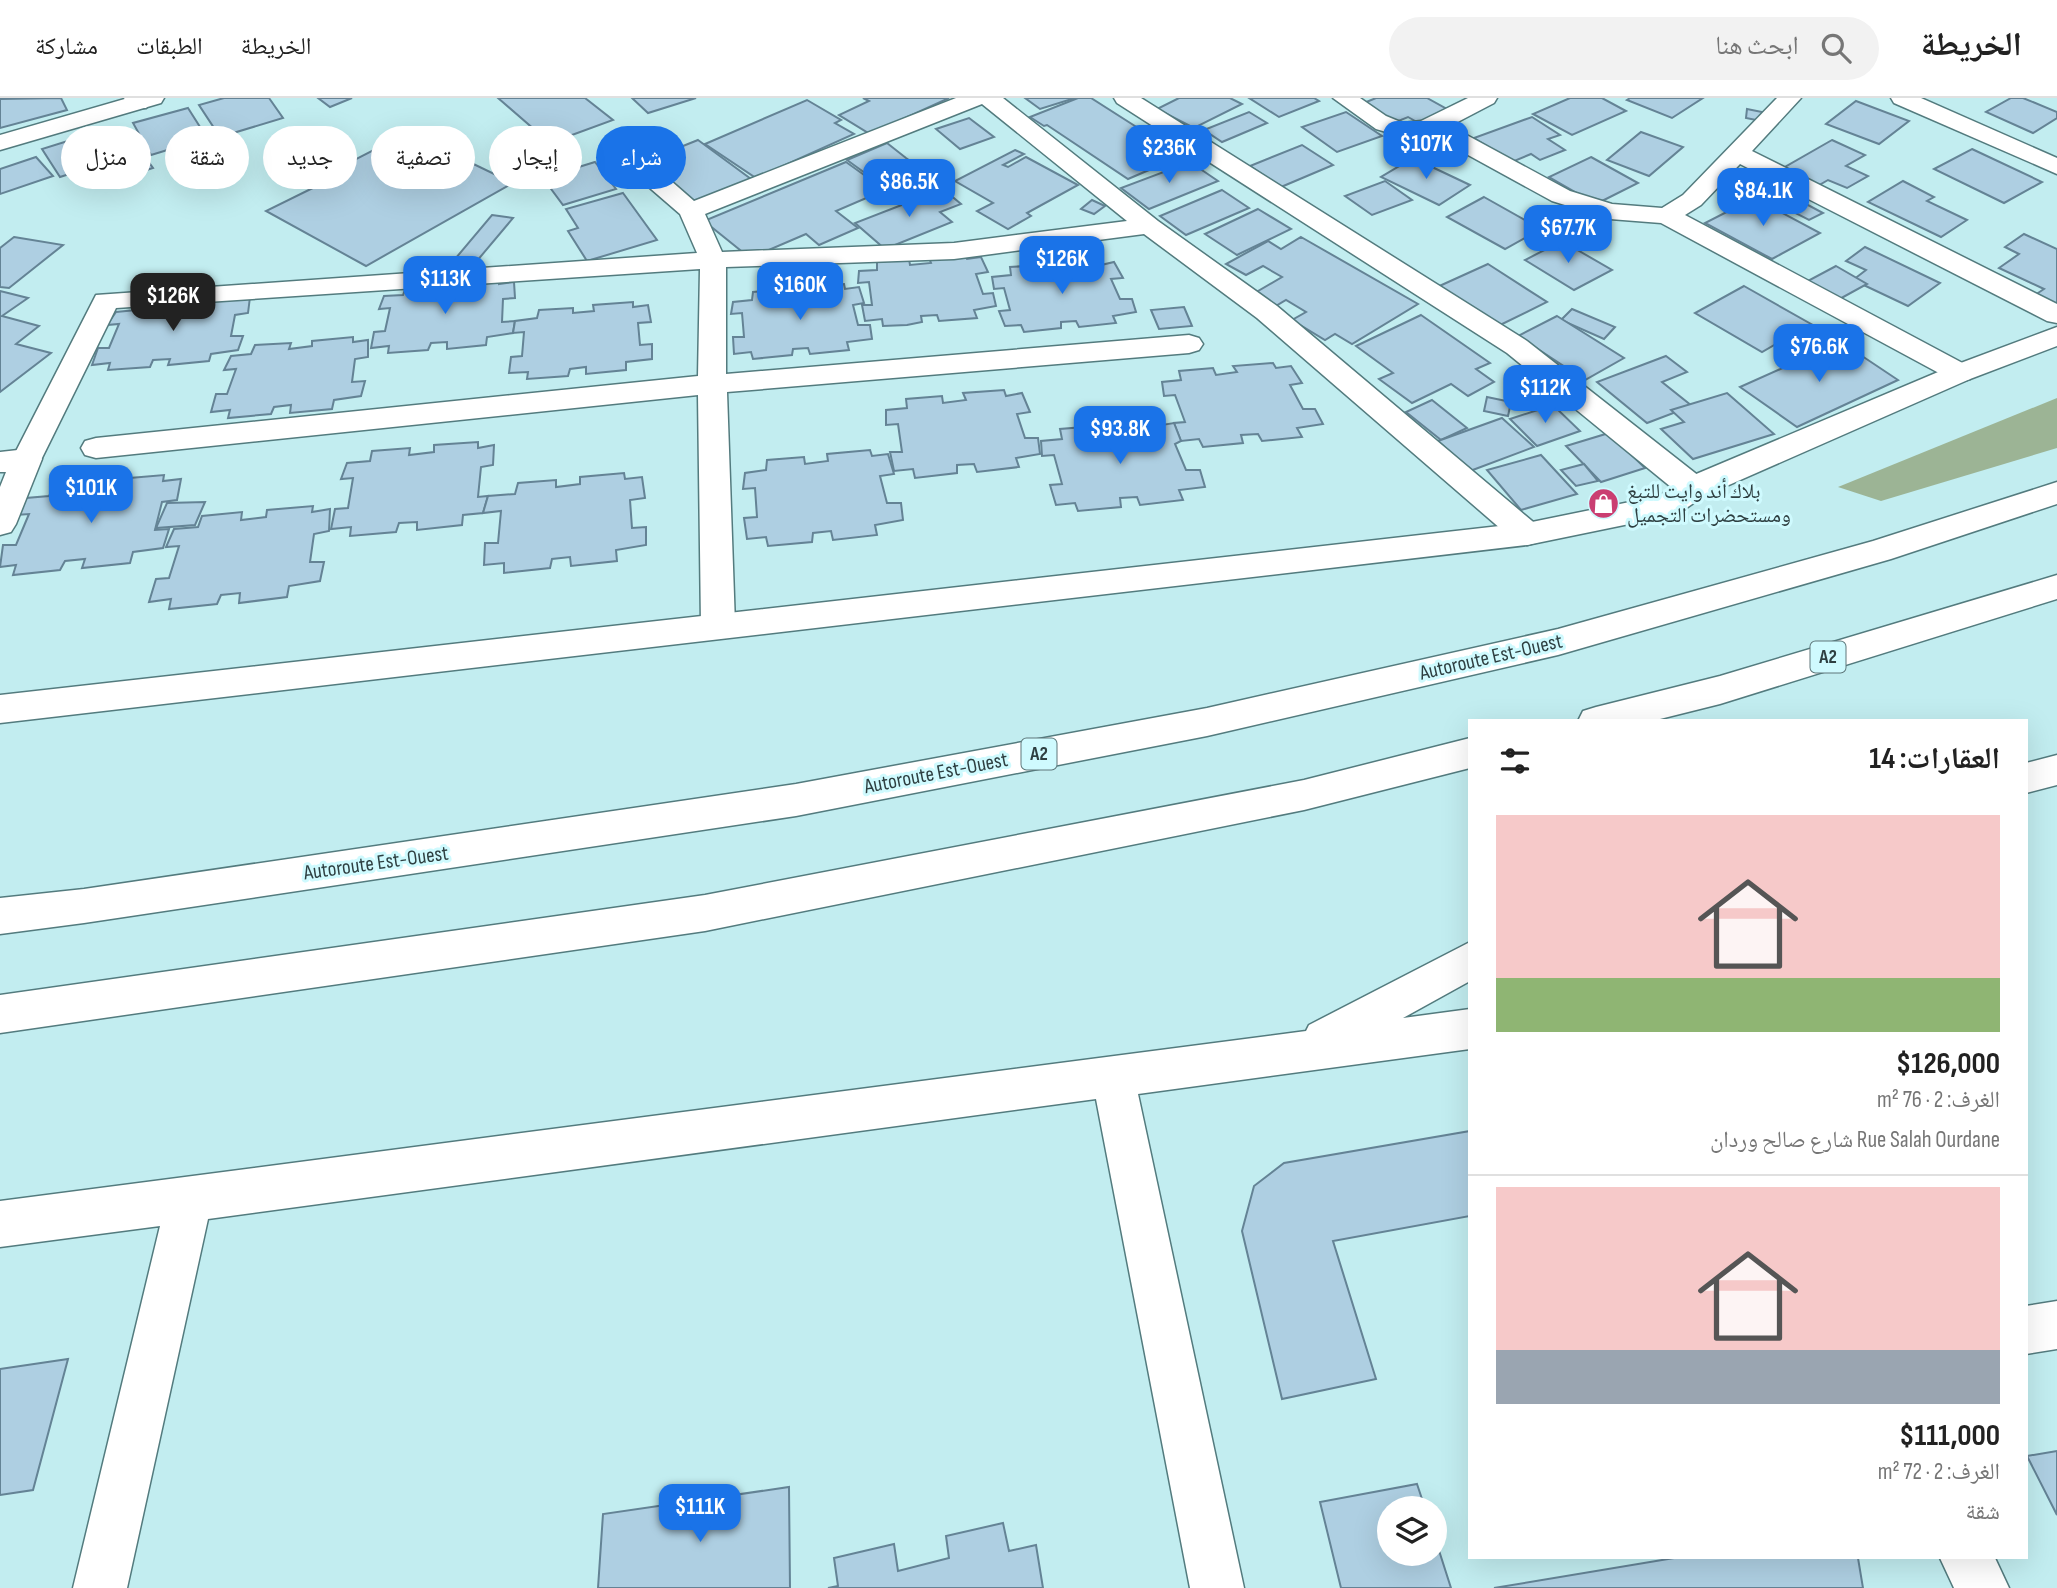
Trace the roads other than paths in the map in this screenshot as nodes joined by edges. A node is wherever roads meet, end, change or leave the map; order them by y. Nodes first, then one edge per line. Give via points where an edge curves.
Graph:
1 (976, 98) edge
2 (989, 98) edge
3 (1125, 98) edge
4 (1344, 98) edge
5 (1486, 98) edge
6 (1790, 98) edge
7 (1902, 98) edge
8 (142, 100) edge
9 (1432, 126) junction
10 (0, 143) edge
11 (1739, 154) junction
12 (2057, 167) edge
13 (666, 189) edge
14 (691, 211) junction
15 (1667, 216) junction
16 (1149, 226) junction
17 (713, 260) junction
18 (2057, 315) edge
19 (2057, 336) edge
20 (1189, 344) dead end
21 (1960, 373) junction
22 (712, 384) junction
23 (96, 448) dead end
24 (13, 461) edge
25 (1693, 488) junction
26 (2057, 492) edge
27 (0, 524) edge
28 (1527, 534) junction
29 (2057, 587) edge
30 (718, 625) junction
31 (0, 709) edge
32 (1604, 719) edge
33 (1468, 754) edge
34 (2057, 770) edge
35 (2028, 777) edge
36 (0, 916) edge
37 (1468, 961) edge
38 (0, 1014) edge
39 (1468, 1029) edge
40 (1302, 1051) junction
41 (1113, 1076) junction
42 (189, 1200) junction
43 (0, 1224) edge
44 (2057, 1325) edge
45 (2028, 1330) edge
46 (1968, 1559) edge
47 (100, 1588) edge
48 (1217, 1588) edge
49 (1982, 1588) edge

1 - 14 main road
2 - 16 main road
3 - 25 main road via 1517,347
4 - 9 main road via 1388,126 1404,131
5 - 9 main road
6 - 11 main road
7 - 12 main road
8 - 10 main road
9 - 15 main road via 1561,196 1610,211
11 - 15 main road via 1692,200
11 - 18 main road
13 - 14 main road
14 - 17 main road
15 - 21 main road
16 - 17 main road via 954,251
16 - 28 main road via 1267,312
17 - 22 main road
17 - 24 main road via 106,301
19 - 21 main road
20 - 22 main road
21 - 25 main road
22 - 23 main road
22 - 30 main road
24 - 27 main road
25 - 28 main road via 1668,505
26 - 36 main road, Autoroute Est-Ouest / A2 via 1880,551 1558,642 1207,722 796,800
28 - 30 main road
29 - 32 main road, A2 via 1720,690
30 - 31 main road
33 - 38 main road via 1304,795 705,913
34 - 35 main road
37 - 40 main road
39 - 40 main road
40 - 41 main road
41 - 42 main road
41 - 48 main road
42 - 43 main road
42 - 47 main road
44 - 45 main road
46 - 49 main road

